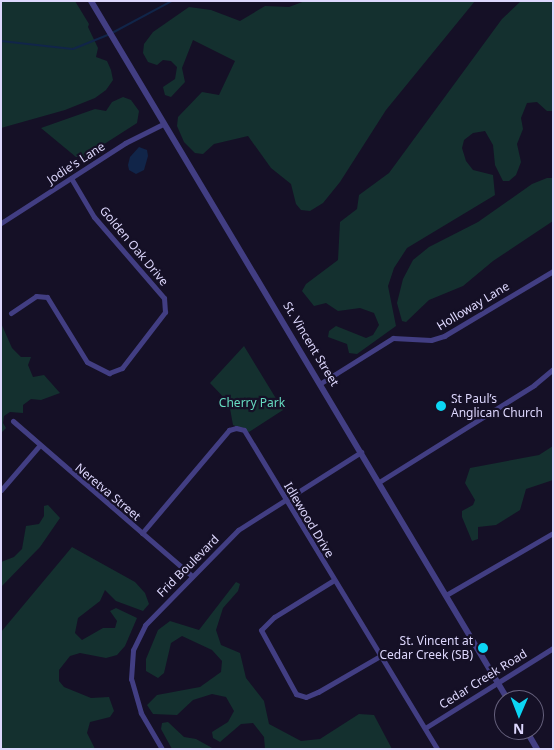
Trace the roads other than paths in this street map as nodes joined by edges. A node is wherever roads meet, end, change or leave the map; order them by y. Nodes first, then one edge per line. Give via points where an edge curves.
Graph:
1 (91, 1) edge
2 (163, 124) junction
3 (71, 178) junction
4 (1, 223) edge
5 (553, 271) edge
6 (11, 313) dead end
7 (553, 369) edge
8 (321, 383) junction
9 (13, 421) dead end
10 (39, 446) junction
11 (361, 452) junction
12 (379, 482) junction
13 (1, 490) edge
14 (285, 499) junction
15 (142, 533) junction
16 (553, 533) edge
17 (192, 576) junction
18 (334, 580) junction
19 (446, 595) junction
20 (553, 648) edge
21 (380, 656) junction
22 (497, 682) junction
23 (502, 690) edge
24 (425, 728) junction
25 (162, 749) edge
26 (437, 749) edge

1 - 2 street, St. Vincent Street
2 - 3 street, Jodie's Lane via 125,143
2 - 8 street, St. Vincent Street
3 - 4 street, Jodie's Lane
3 - 6 street, Golden Oak Drive via 94,217 164,298 165,312 122,368 109,373 88,362 47,297 36,296
5 - 8 street, Holloway Lane via 444,336 431,340 393,338
7 - 12 street via 534,385
8 - 11 street, St. Vincent Street
9 - 10 street, Neretva Street
10 - 13 street
10 - 15 street, Neretva Street
11 - 12 street, St. Vincent Street
11 - 14 street, Frid Boulevard
12 - 19 street, St. Vincent Street
14 - 15 street, Idlewood Drive via 248,433 232,428
14 - 17 street, Frid Boulevard via 238,530
14 - 18 street, Idlewood Drive
15 - 17 street, Neretva Street
16 - 19 street
17 - 25 street, Frid Boulevard via 146,625 132,658 135,701
18 - 21 street, Idlewood Drive
18 - 21 street via 274,617 261,630 296,694 306,697 318,692
19 - 22 street, St. Vincent Street
20 - 22 street, Cedar Creek Road
21 - 24 street, Idlewood Drive
22 - 23 street, St. Vincent Street
22 - 24 street, Cedar Creek Road
24 - 26 street, Idlewood Drive

